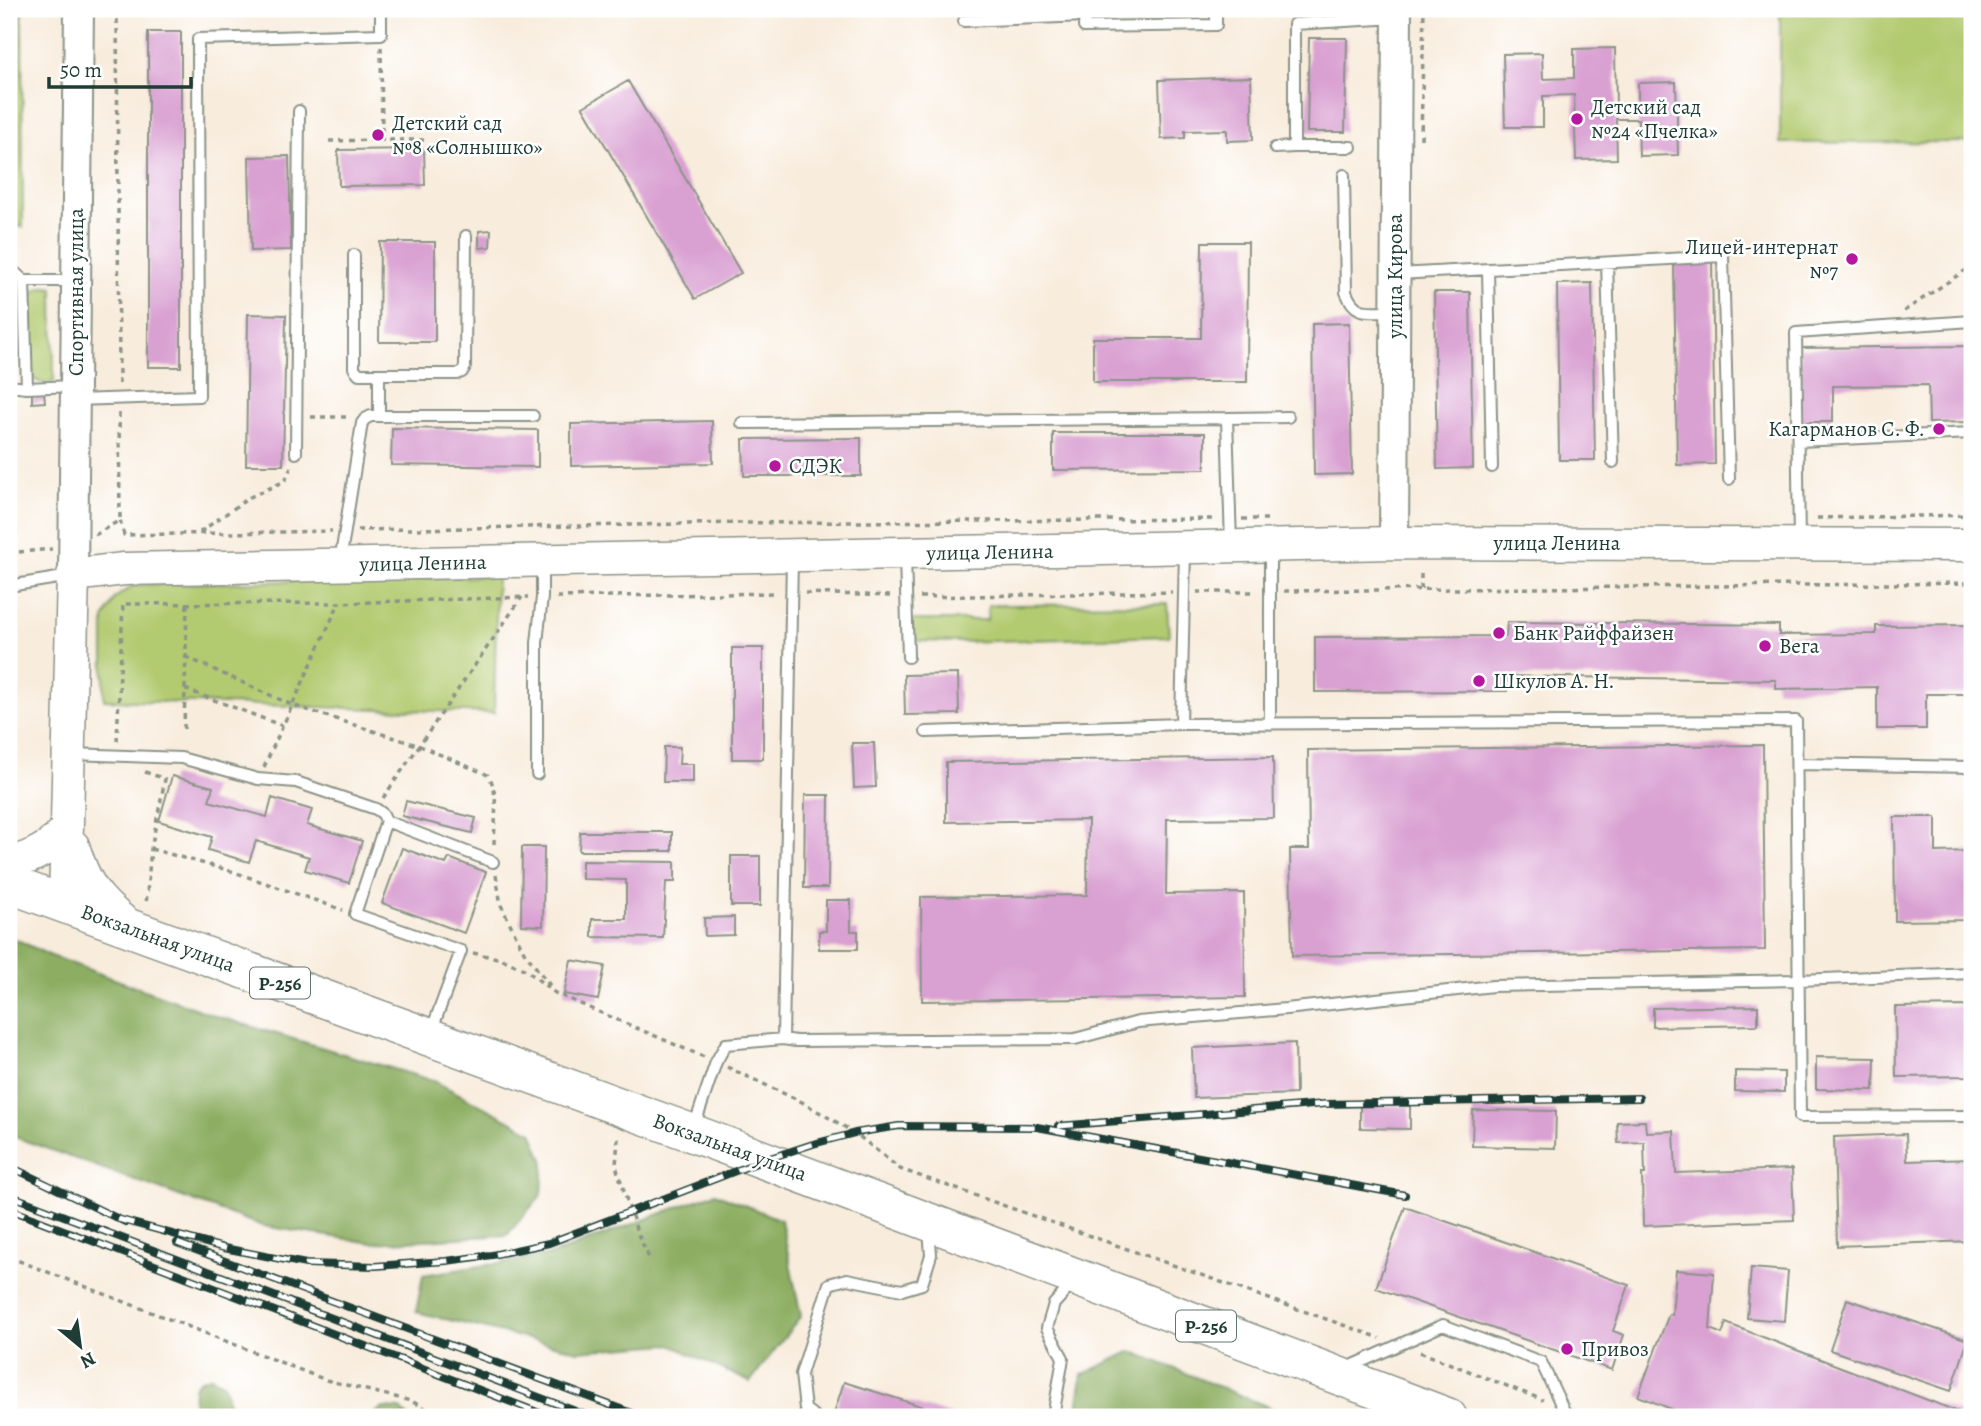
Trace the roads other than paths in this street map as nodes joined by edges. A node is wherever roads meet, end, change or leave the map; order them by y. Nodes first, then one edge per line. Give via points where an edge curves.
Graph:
1 (79, 9) edge
2 (381, 9) edge
3 (1216, 9) edge
4 (1084, 12) edge
5 (1397, 13) edge
6 (964, 21) dead end
7 (299, 111) dead end
8 (1294, 147) junction
9 (1351, 147) dead end
10 (1275, 148) dead end
11 (1344, 175) dead end
12 (466, 236) dead end
13 (354, 255) dead end
14 (1607, 263) junction
15 (9, 267) edge
16 (1488, 269) junction
17 (1395, 274) junction
18 (24, 281) junction
19 (76, 282) junction
20 (1395, 311) junction
21 (1972, 321) edge
22 (379, 374) junction
23 (9, 386) edge
24 (27, 388) junction
25 (76, 393) junction
26 (533, 415) dead end
27 (379, 416) junction
28 (1288, 416) dead end
29 (1227, 418) junction
30 (742, 423) dead end
31 (1972, 433) edge
32 (1798, 441) junction
33 (296, 453) road end
34 (1613, 462) dead end
35 (1492, 467) dead end
36 (1729, 479) dead end
37 (1799, 531) junction
38 (1272, 532) junction
39 (1230, 533) junction
40 (1394, 543) junction
41 (1972, 545) edge
42 (1185, 548) junction
43 (905, 554) junction
44 (793, 556) junction
45 (74, 561) junction
46 (542, 561) junction
47 (339, 565) junction
48 (9, 586) edge
49 (908, 657) dead end
50 (1270, 723) junction
51 (1181, 724) junction
52 (926, 732) dead end
53 (69, 754) junction
54 (1797, 764) junction
55 (1972, 767) edge
56 (537, 774) dead end
57 (386, 821) junction
58 (67, 828) junction
59 (493, 862) road end
60 (9, 864) edge
61 (9, 884) edge
62 (65, 904) junction
63 (134, 929) junction
64 (1972, 974) edge
65 (1799, 980) junction
66 (429, 1038) junction
67 (783, 1039) junction
68 (1972, 1116) edge
69 (692, 1133) junction
70 (928, 1222) junction
71 (1078, 1278) junction
72 (1334, 1374) junction
73 (1565, 1413) edge
74 (815, 1417) edge
75 (1053, 1417) edge
76 (1448, 1417) edge

1 - 19 street, Спортивная улица
2 - 25 lane via 381,34 198,39 199,396 119,399
3 - 4 lane via 1216,25 1084,27
4 - 6 lane
5 - 8 lane via 1294,24
5 - 17 street, улица Кирова
7 - 33 lane
8 - 9 lane
8 - 10 lane
11 - 20 lane via 1346,292 1351,306
12 - 22 lane via 462,372
13 - 22 lane via 354,368 359,374
14 - 16 lane
14 - 34 lane
14 - 36 lane via 1723,256
15 - 18 lane
16 - 17 lane
16 - 35 lane
17 - 20 street, улица Кирова
18 - 19 lane
18 - 24 lane
19 - 25 street, Спортивная улица
20 - 40 street, улица Кирова
21 - 32 lane via 1796,333
22 - 27 lane
23 - 24 lane
24 - 25 lane
25 - 45 street, Спортивная улица
26 - 27 lane
27 - 47 lane via 362,423
28 - 29 lane
29 - 30 lane
29 - 39 lane
31 - 32 lane
32 - 37 lane
37 - 40 main road, улица Ленина
37 - 41 main road, улица Ленина
38 - 39 main road, улица Ленина
38 - 40 main road, улица Ленина
38 - 50 lane
39 - 42 main road, улица Ленина
42 - 43 main road, улица Ленина
42 - 51 lane
43 - 44 main road, улица Ленина
43 - 49 lane
44 - 46 main road, улица Ленина
44 - 67 lane
45 - 47 main road, улица Ленина via 124,569
45 - 48 lane, улица Ленина
45 - 53 main road
46 - 47 main road, улица Ленина
46 - 56 lane
50 - 51 lane
50 - 54 lane via 1796,721
51 - 52 lane
53 - 57 lane via 181,758 258,779 296,782 376,809
53 - 58 main road
54 - 55 lane
54 - 65 lane
57 - 59 lane
57 - 66 lane via 355,914 461,951
58 - 60 main road via 44,851
58 - 62 main road
58 - 63 main road via 85,880 106,908
61 - 62 highway, Вокзальная улица / Р-256
62 - 63 highway, Вокзальная улица / Р-256
63 - 66 highway, Вокзальная улица / Р-256
64 - 65 lane
65 - 67 lane via 1493,986 1138,1022 1075,1039
65 - 68 lane via 1800,1117
66 - 69 highway, Вокзальная улица / Р-256
67 - 69 lane via 726,1044
69 - 70 highway, Вокзальная улица / Р-256
70 - 71 highway, Вокзальная улица / Р-256
70 - 74 lane via 931,1255 922,1284 902,1290 847,1279 829,1284 801,1374 805,1409
71 - 72 highway, Вокзальная улица / Р-256
71 - 75 lane via 1054,1304 1048,1328 1063,1358
72 - 73 lane via 1443,1325 1541,1362
72 - 76 highway, Вокзальная улица / Р-256

